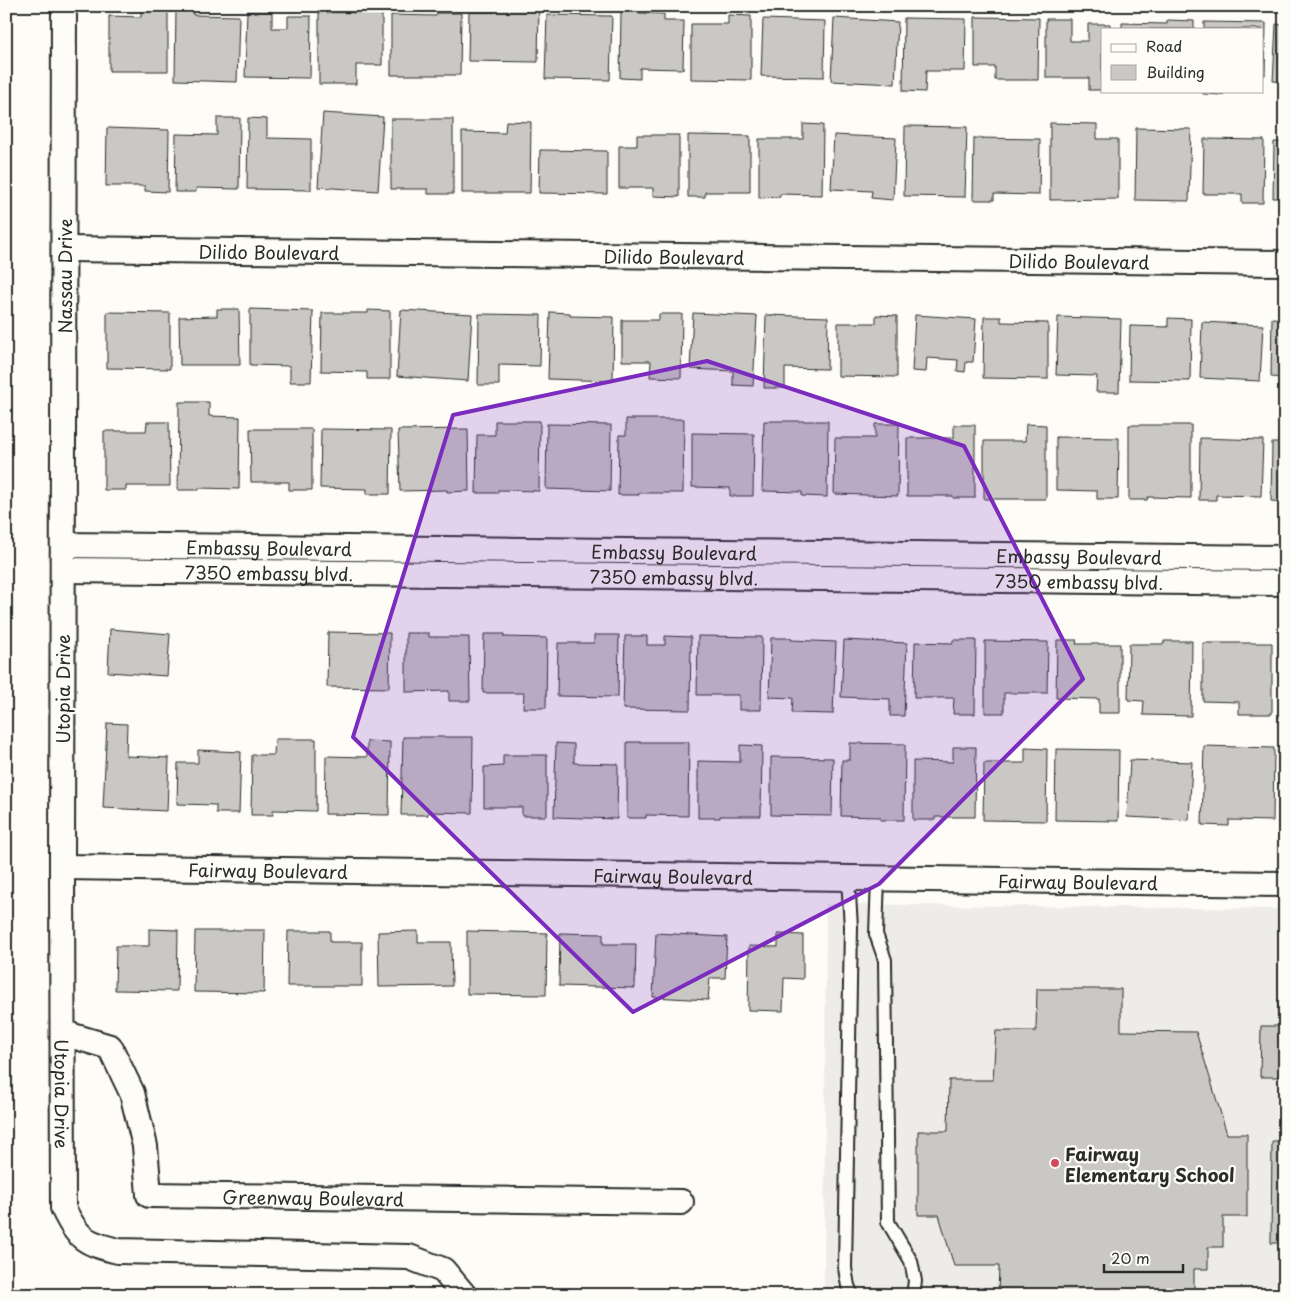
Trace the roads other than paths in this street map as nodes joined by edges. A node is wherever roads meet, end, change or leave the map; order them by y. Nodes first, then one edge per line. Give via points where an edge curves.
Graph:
1 (64, 6) edge
2 (64, 249) junction
3 (1285, 263) edge
4 (63, 545) junction
5 (1285, 558) edge
6 (63, 570) junction
7 (1285, 583) edge
8 (62, 867) junction
9 (848, 878) junction
10 (878, 878) junction
11 (1285, 884) edge
12 (62, 1033) junction
13 (681, 1202) dead end
14 (464, 1295) edge
15 (852, 1295) edge
16 (913, 1295) edge

1 - 2 street, Nassau Drive
2 - 3 street, Dilido Boulevard
2 - 4 street, Nassau Drive
4 - 5 street, Embassy Boulevard
4 - 6 street, Utopia Drive
6 - 7 street, 7350 embassy blvd.
6 - 8 street, Utopia Drive
8 - 9 street, Fairway Boulevard
8 - 12 street, Utopia Drive
9 - 10 street, Fairway Boulevard
9 - 15 lane via 851,928 845,1268
10 - 11 street, Fairway Boulevard
10 - 16 lane via 876,934 885,960 888,1222 911,1261 915,1281
12 - 13 street, Greenway Boulevard via 110,1047 132,1094 145,1146 149,1195
12 - 14 street, Utopia Drive via 64,1208 73,1228 92,1244 118,1251 409,1257 443,1270

